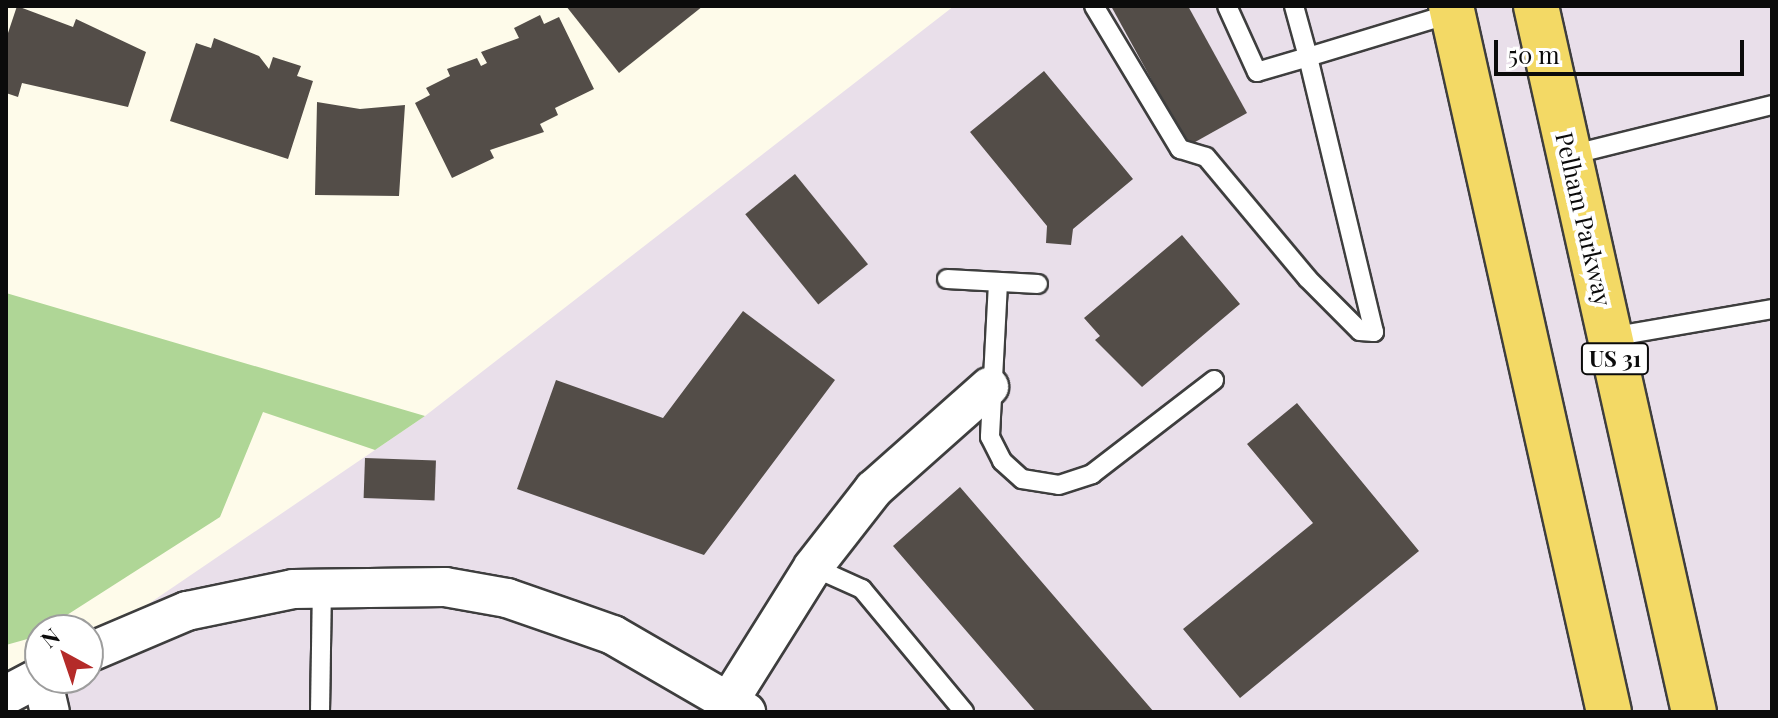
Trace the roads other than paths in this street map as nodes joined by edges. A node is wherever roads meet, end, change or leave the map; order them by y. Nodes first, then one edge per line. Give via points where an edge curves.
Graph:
1 (1094, 6) edge
2 (1227, 6) edge
3 (1294, 6) edge
4 (1536, 6) edge
5 (1452, 10) edge
6 (1308, 57) junction
7 (1772, 105) edge
8 (1570, 155) junction
9 (947, 279) dead end
10 (998, 283) junction
11 (1038, 284) dead end
12 (1772, 309) edge
13 (1610, 337) junction
14 (1214, 380) dead end
15 (989, 387) junction
16 (813, 567) junction
17 (322, 586) junction
18 (104, 646) edge
19 (24, 686) edge
20 (6, 695) edge
21 (738, 707) edge
22 (320, 712) edge
23 (964, 712) edge
24 (1609, 712) edge
25 (1694, 712) edge

1 - 6 lane via 1180,149 1206,157 1307,278 1360,331 1374,332
2 - 6 lane via 1257,72
3 - 6 lane
4 - 8 main road, Pelham Parkway / US 31
5 - 6 lane
5 - 24 main road
7 - 8 lane
8 - 13 main road, Pelham Parkway / US 31
9 - 10 lane
10 - 11 lane
10 - 15 lane
12 - 13 lane
13 - 25 main road, Pelham Parkway / US 31
14 - 15 lane via 1092,474 1059,485 1022,479 1002,461 990,437
15 - 16 street via 908,454
16 - 21 street
16 - 23 lane via 862,589
17 - 18 street via 187,611
17 - 21 street via 433,586 507,598 626,641
17 - 22 lane
19 - 20 street

